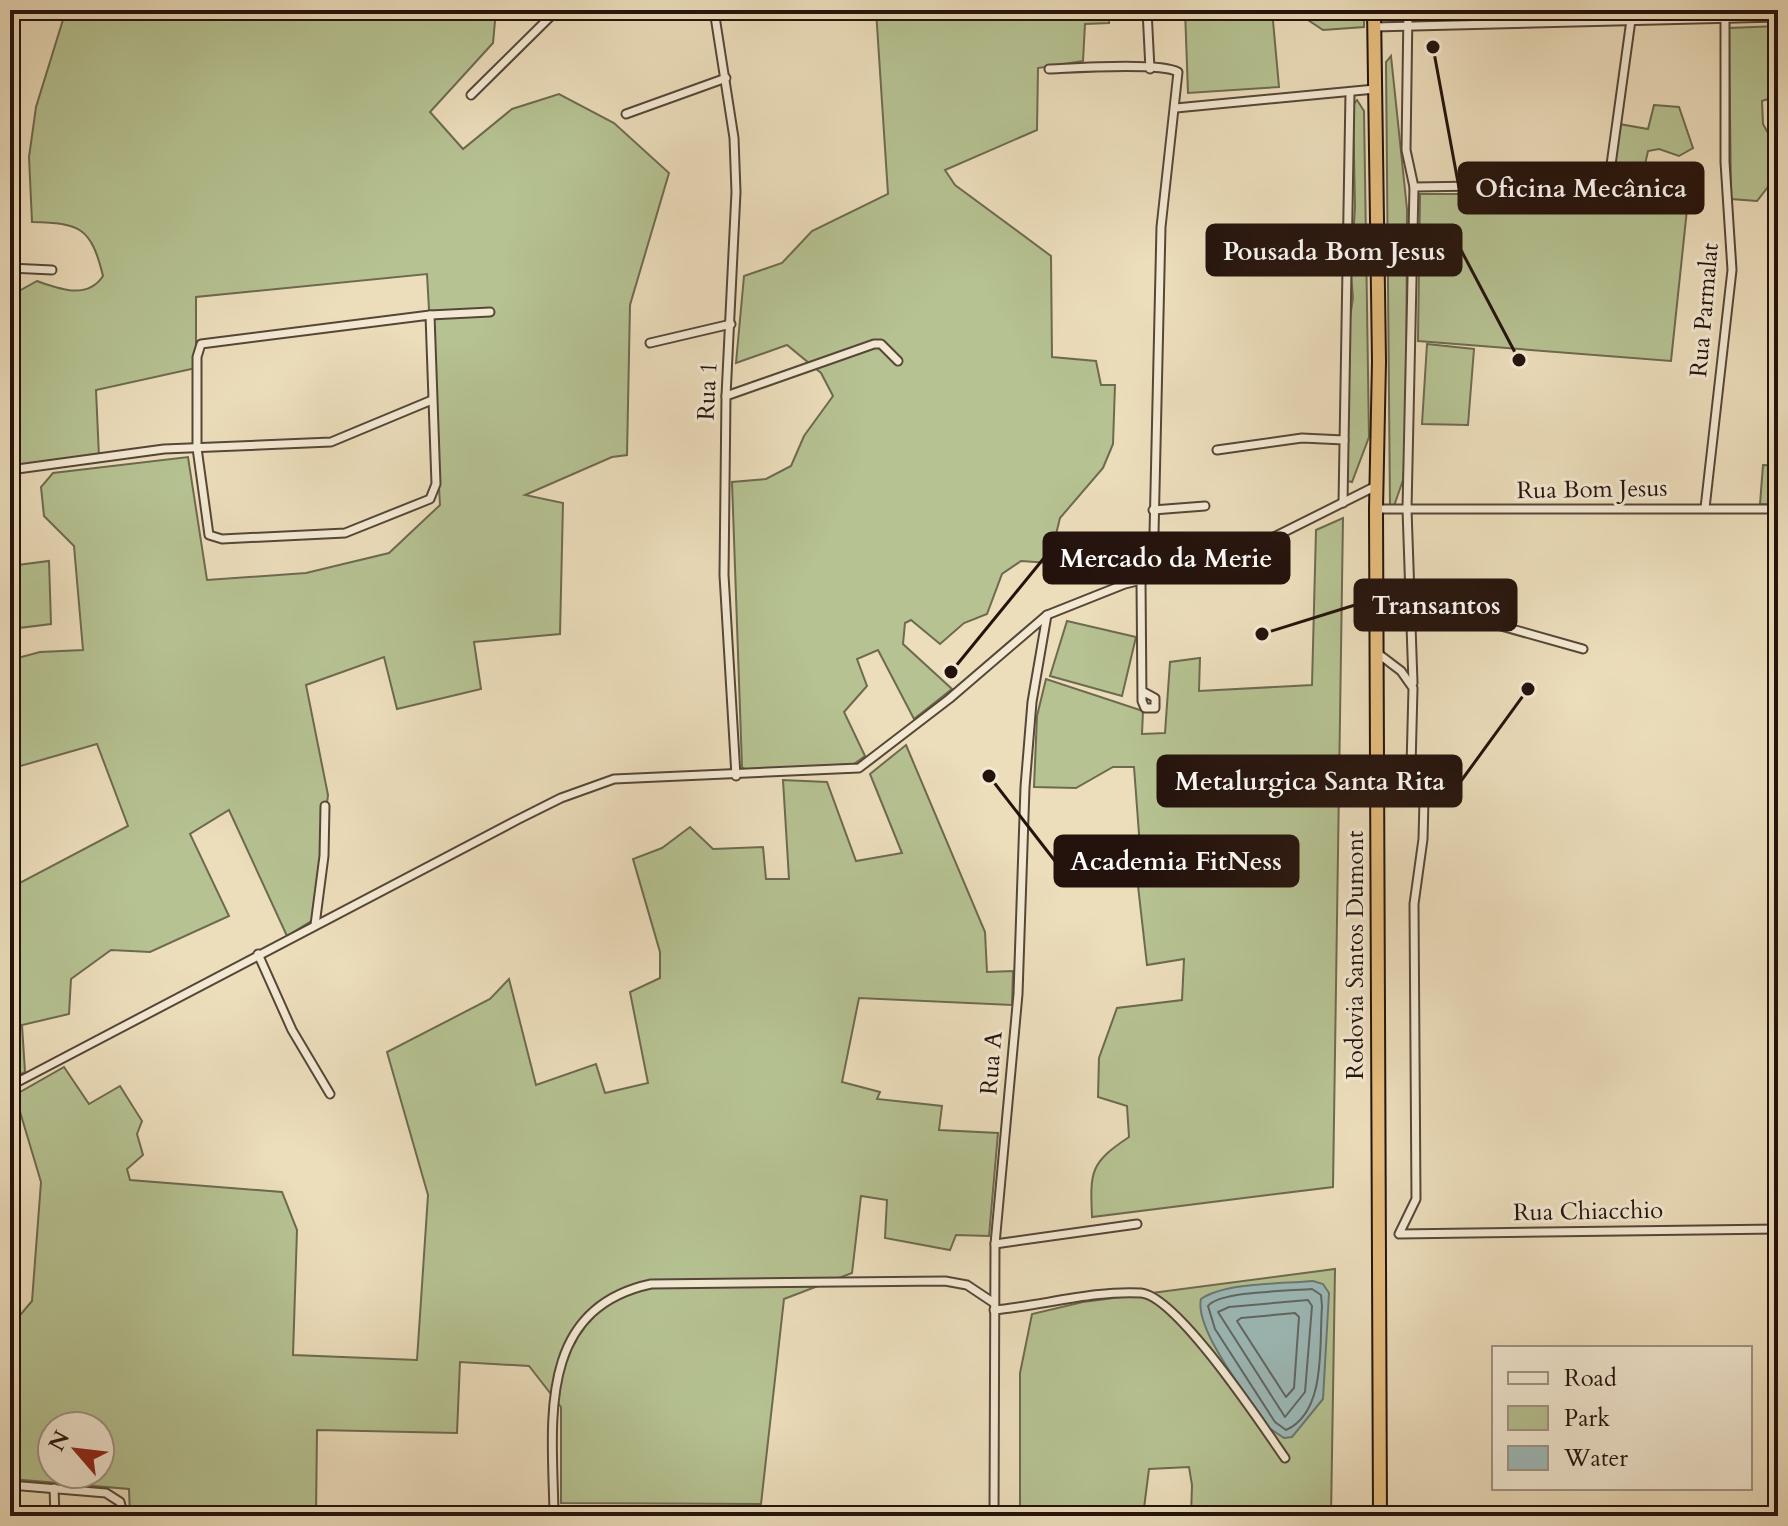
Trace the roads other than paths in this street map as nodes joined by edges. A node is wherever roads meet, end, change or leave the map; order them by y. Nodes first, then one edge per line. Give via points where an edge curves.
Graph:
1 (557, 10) edge
2 (714, 10) edge
3 (1147, 10) edge
4 (1374, 10) edge
5 (1408, 10) edge
6 (1778, 17) edge
7 (1725, 18) junction
8 (1631, 20) junction
9 (1374, 27) junction
10 (1407, 27) junction
11 (1049, 69) dead end
12 (1150, 69) junction
13 (726, 78) junction
14 (1375, 89) junction
15 (1350, 93) junction
16 (471, 95) dead end
17 (1176, 108) junction
18 (626, 114) dead end
19 (1610, 172) dead end
20 (1541, 185) dead end
21 (1414, 187) junction
22 (10, 268) edge
23 (52, 270) dead end
24 (490, 312) dead end
25 (430, 315) junction
26 (731, 324) junction
27 (650, 343) dead end
28 (898, 361) dead end
29 (726, 396) junction
30 (432, 400) junction
31 (1344, 440) junction
32 (197, 448) junction
33 (1217, 450) dead end
34 (10, 470) edge
35 (1376, 486) junction
36 (1343, 503) junction
37 (1205, 506) dead end
38 (1705, 508) junction
39 (1376, 509) junction
40 (1407, 509) junction
41 (1778, 509) edge
42 (1153, 510) junction
43 (1153, 578) junction
44 (1141, 581) junction
45 (1409, 600) junction
46 (1047, 615) junction
47 (1583, 649) dead end
48 (1376, 652) junction
49 (1413, 688) junction
50 (1142, 691) dead end
51 (736, 776) junction
52 (325, 806) dead end
53 (315, 925) junction
54 (258, 954) junction
55 (10, 1086) edge
56 (330, 1094) dead end
57 (1137, 1224) dead end
58 (1778, 1229) edge
59 (995, 1244) junction
60 (994, 1306) junction
61 (1285, 1458) dead end
62 (10, 1485) edge
63 (36, 1487) edge
64 (54, 1490) edge
65 (75, 1490) edge
66 (55, 1516) edge
67 (124, 1516) edge
68 (554, 1516) edge
69 (994, 1516) edge
70 (1380, 1516) edge

1 - 16 street
2 - 13 street, Rua 1
3 - 12 street
4 - 9 highway, Rodovia Santos Dumont
5 - 10 street
6 - 7 street
7 - 8 street
7 - 38 street, Rua Parmalat via 1725,173 1732,270
8 - 10 street
8 - 19 street
9 - 10 street
9 - 14 highway, Rodovia Santos Dumont
10 - 21 street via 1406,150
11 - 12 street
12 - 17 street via 1178,72
13 - 18 street
13 - 26 street, Rua 1 via 736,192
14 - 15 street
14 - 35 highway, Rodovia Santos Dumont
15 - 17 street
15 - 31 street
17 - 42 street via 1161,227
20 - 21 street
21 - 40 street
22 - 23 street
24 - 25 street
25 - 30 street
25 - 32 street via 201,344
26 - 27 street
26 - 29 street, Rua 1
28 - 29 street via 881,344 874,344
29 - 51 street, Rua 1 via 724,575
30 - 32 street via 331,442
30 - 32 street via 433,495 359,530 212,537 207,532
31 - 33 street via 1302,438
31 - 36 street
32 - 34 street
35 - 36 street
35 - 39 highway, Rodovia Santos Dumont
36 - 43 street via 1234,557
37 - 42 street
38 - 40 street, Rua Bom Jesus
38 - 41 street, Rua Bom Jesus
39 - 40 street, Rua Bom Jesus
39 - 48 highway, Rodovia Santos Dumont
40 - 45 street
42 - 43 street
43 - 44 street
44 - 46 street via 1090,595
44 - 50 street
45 - 47 street
45 - 49 street
46 - 51 street via 869,763 841,771
46 - 59 street, Rua A via 1032,702 1018,994
48 - 49 street
48 - 70 highway, Rodovia Santos Dumont
49 - 58 street, Rua Chiacchio via 1411,767 1425,811 1414,904 1416,1194 1399,1234
51 - 53 street via 639,776 592,785
52 - 53 street
53 - 54 street
54 - 55 street
54 - 56 street via 292,1030
57 - 59 street
59 - 60 street, Rua A
60 - 61 street via 1131,1294 1154,1298 1191,1333
60 - 68 street via 967,1285 945,1281 664,1284 631,1290 592,1315 568,1344 557,1369
60 - 69 street, Rua A
62 - 63 street
64 - 66 street
65 - 67 street via 106,1493 120,1502

